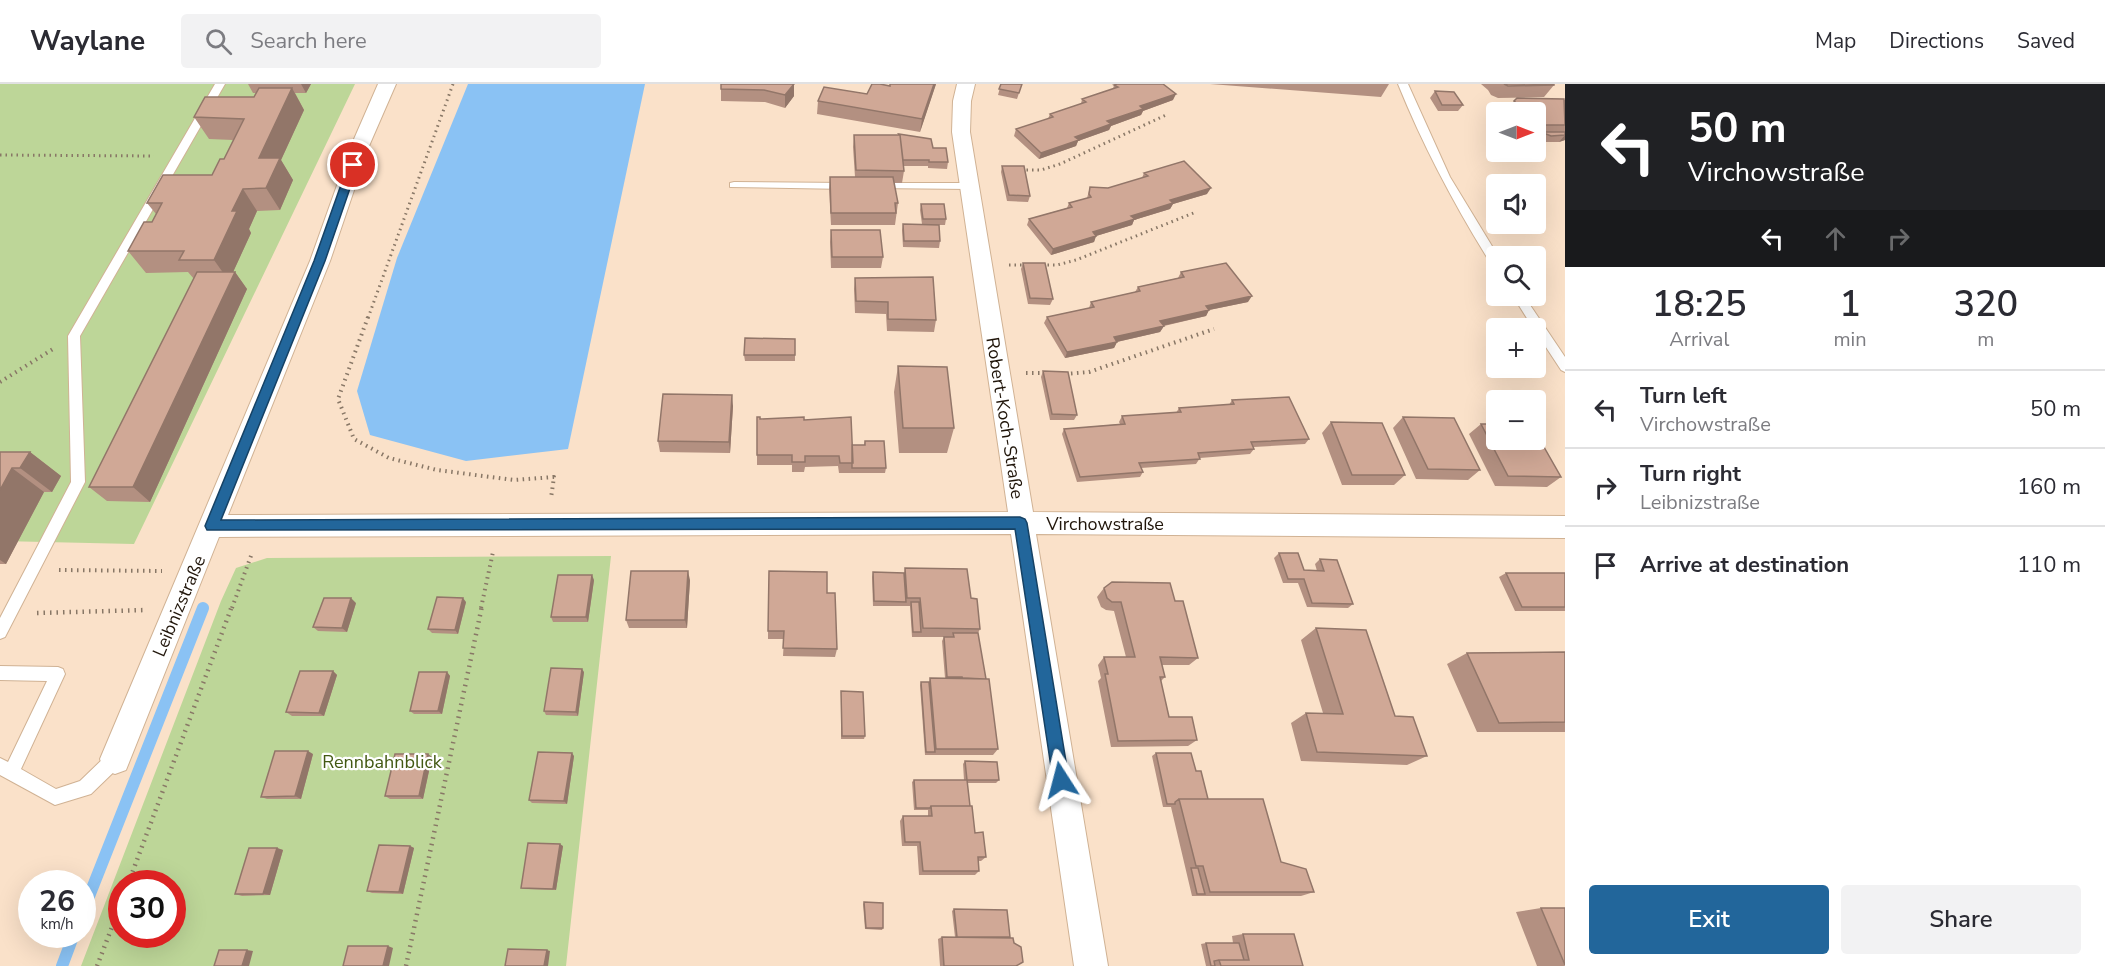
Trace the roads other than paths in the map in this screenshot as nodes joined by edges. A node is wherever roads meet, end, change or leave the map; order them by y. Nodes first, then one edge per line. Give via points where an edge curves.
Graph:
1 (220, 84) edge
2 (387, 84) edge
3 (966, 84) edge
4 (1403, 84) edge
5 (734, 185) dead end
6 (969, 186) junction
7 (1486, 247) edge
8 (1525, 306) edge
9 (1565, 367) edge
10 (1020, 523) junction
11 (212, 526) junction
12 (1565, 527) edge
13 (0, 632) edge
14 (0, 674) edge
15 (116, 759) joint
16 (6, 769) edge
17 (1091, 966) edge

1 - 13 lane via 74,336 78,482
2 - 11 street, Leibnizstraße
3 - 6 street, Robert-Koch-Straße via 961,132
4 - 7 lane via 1424,137
5 - 6 lane
6 - 10 street, Robert-Koch-Straße
8 - 9 lane
10 - 11 street, Virchowstraße
10 - 12 street, Virchowstraße
10 - 17 street, Robert-Koch-Straße
11 - 15 street, Leibnizstraße
14 - 16 lane via 58,675
15 - 16 lane via 85,788 55,796

